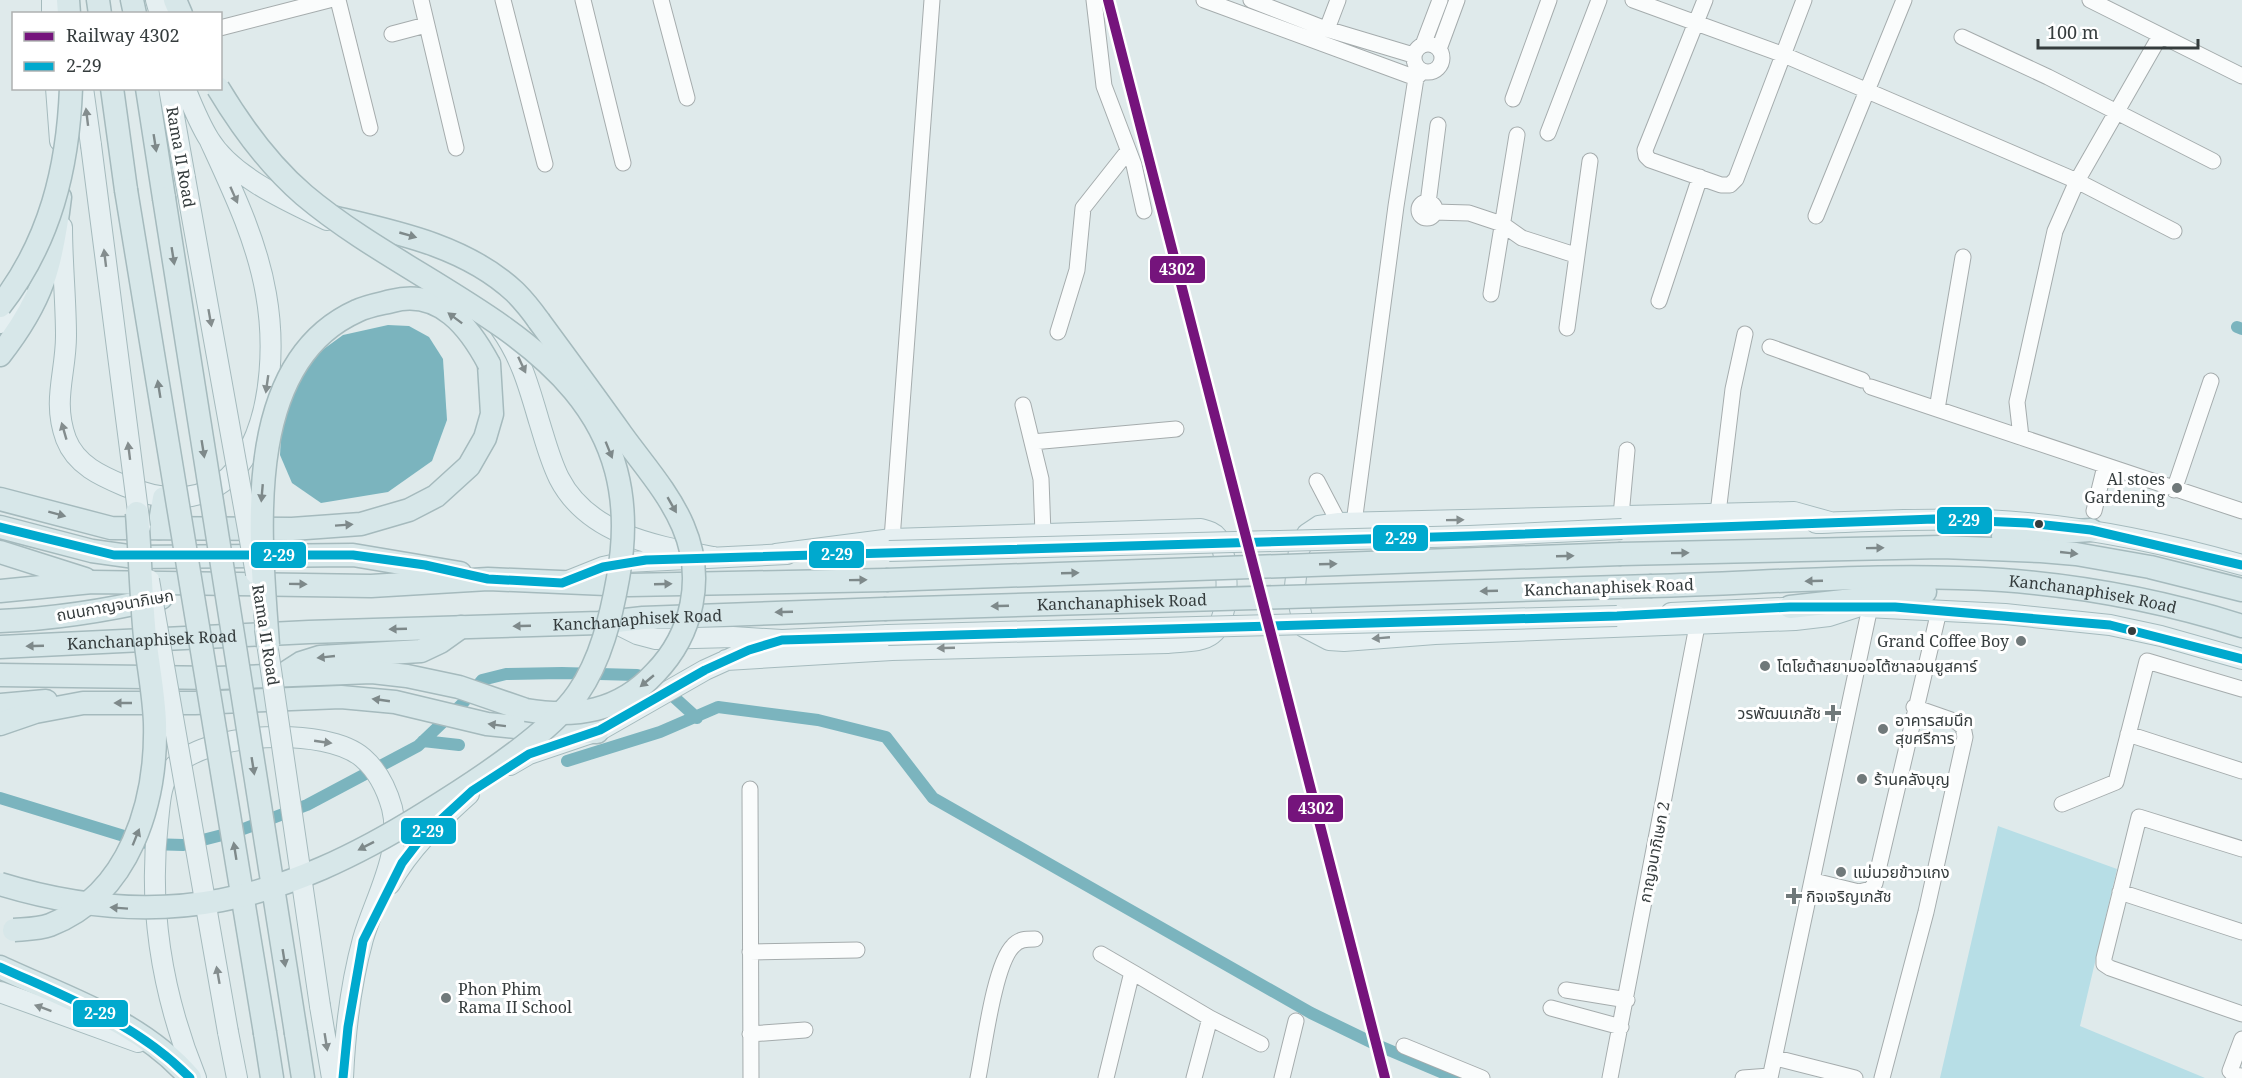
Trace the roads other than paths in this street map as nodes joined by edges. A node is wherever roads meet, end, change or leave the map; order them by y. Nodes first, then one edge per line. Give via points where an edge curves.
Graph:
1 (328, 0) edge
2 (338, 0) edge
3 (421, 0) edge
4 (503, 0) edge
5 (583, 0) edge
6 (661, 0) edge
7 (932, 0) edge
8 (1094, 0) edge
9 (1204, 0) edge
10 (1338, 0) edge
11 (1440, 0) edge
12 (1456, 0) edge
13 (1549, 0) edge
14 (1599, 0) edge
15 (1633, 0) edge
16 (1705, 0) edge
17 (1804, 0) edge
18 (1904, 0) edge
19 (2090, 0) edge
20 (1259, 1) edge
21 (1696, 24) junction
22 (426, 25) junction
23 (222, 27) edge
24 (1327, 29) junction
25 (392, 34) dead end
26 (2160, 36) junction
27 (1962, 37) dead end
28 (1439, 49) junction
29 (1418, 50) junction
30 (1784, 55) junction
31 (1419, 75) junction
32 (2242, 76) edge
33 (55, 90) edge
34 (55, 90) edge
35 (71, 90) edge
36 (83, 90) edge
37 (112, 90) edge
38 (147, 90) edge
39 (169, 90) edge
40 (186, 90) edge
41 (219, 90) edge
42 (1865, 92) junction
43 (687, 98) dead end
44 (1513, 99) dead end
45 (2117, 111) junction
46 (1438, 125) dead end
47 (370, 128) dead end
48 (1548, 133) dead end
49 (1517, 135) dead end
50 (210, 141) junction
51 (456, 148) dead end
52 (1128, 151) junction
53 (1590, 161) dead end
54 (2213, 161) dead end
55 (623, 163) dead end
56 (545, 164) dead end
57 (1700, 177) junction
58 (63, 179) junction
59 (2077, 181) junction
60 (1396, 206) junction
61 (1427, 208) junction
62 (1144, 211) dead end
63 (310, 212) junction
64 (1816, 216) dead end
65 (1502, 224) junction
66 (2174, 231) dead end
67 (1575, 255) junction
68 (1963, 256) dead end
69 (1491, 294) dead end
70 (1659, 301) dead end
71 (0, 306) edge
72 (0, 323) edge
73 (1567, 328) dead end
74 (1058, 332) dead end
75 (1745, 334) dead end
76 (1770, 347) dead end
77 (0, 355) edge
78 (2211, 381) dead end
79 (1023, 405) dead end
80 (1937, 409) junction
81 (1176, 429) dead end
82 (2021, 437) junction
83 (1032, 442) junction
84 (1627, 450) dead end
85 (2105, 466) junction
86 (1317, 481) dead end
87 (2174, 490) junction
88 (164, 498) junction
89 (0, 499) edge
90 (2242, 511) edge
91 (137, 513) junction
92 (1718, 513) junction
93 (2093, 521) junction
94 (1830, 522) junction
95 (1347, 523) junction
96 (1621, 523) junction
97 (0, 527) edge
98 (159, 528) junction
99 (244, 529) junction
100 (1043, 534) junction
101 (890, 545) junction
102 (1924, 547) junction
103 (0, 552) edge
104 (353, 555) junction
105 (713, 557) junction
106 (2242, 565) edge
107 (488, 579) junction
108 (92, 582) junction
109 (562, 583) junction
110 (229, 584) junction
111 (2040, 584) junction
112 (2242, 590) edge
113 (0, 591) edge
114 (1790, 607) junction
115 (1863, 607) junction
116 (1939, 611) junction
117 (0, 621) edge
118 (613, 622) junction
119 (1697, 626) junction
120 (2242, 626) edge
121 (459, 627) junction
122 (782, 640) junction
123 (268, 645) junction
124 (0, 647) edge
125 (2242, 659) edge
126 (726, 660) junction
127 (0, 675) edge
128 (284, 675) junction
129 (218, 678) junction
130 (2242, 689) edge
131 (195, 703) junction
132 (83, 704) junction
133 (0, 705) edge
134 (1914, 707) junction
135 (0, 724) edge
136 (597, 732) junction
137 (2128, 734) junction
138 (2242, 771) edge
139 (750, 789) dead end
140 (2062, 804) dead end
141 (2242, 849) edge
142 (1814, 881) junction
143 (0, 884) edge
144 (2120, 892) junction
145 (0, 927) edge
146 (2242, 932) edge
147 (1035, 939) dead end
148 (363, 941) junction
149 (857, 950) dead end
150 (750, 952) junction
151 (1101, 954) dead end
152 (0, 967) edge
153 (1132, 972) junction
154 (1566, 990) dead end
155 (0, 992) edge
156 (1627, 1000) junction
157 (1551, 1008) dead end
158 (2242, 1014) edge
159 (1210, 1018) junction
160 (1296, 1022) dead end
161 (1622, 1027) junction
162 (805, 1030) dead end
163 (750, 1034) junction
164 (2242, 1039) edge
165 (1261, 1044) dead end
166 (1404, 1046) dead end
167 (157, 1049) junction
168 (1776, 1058) junction
169 (2242, 1076) edge
170 (1770, 1077) edge
171 (190, 1078) edge
172 (196, 1078) edge
173 (237, 1078) edge
174 (272, 1078) edge
175 (303, 1078) edge
176 (332, 1078) edge
177 (344, 1078) edge
178 (751, 1078) edge
179 (978, 1078) edge
180 (1106, 1078) edge
181 (1194, 1078) edge
182 (1281, 1078) edge
183 (1482, 1078) edge
184 (1610, 1078) edge
185 (1743, 1078) edge
186 (1855, 1078) edge
187 (1882, 1078) edge

1 - 23 street
2 - 47 street
3 - 22 street
4 - 56 street
5 - 55 street
6 - 43 street
7 - 101 street
8 - 52 street via 1104,86
9 - 31 street
10 - 24 street
11 - 29 street
12 - 28 street
13 - 44 street
14 - 48 street
15 - 21 street
16 - 21 street
17 - 30 street
18 - 42 street
19 - 26 street
20 - 24 street
21 - 30 street
21 - 57 street via 1645,150 1650,160
22 - 25 street
22 - 51 street
24 - 29 street
26 - 32 street
26 - 45 street
27 - 45 street
28 - 29 street via 1434,45
28 - 31 street via 1439,67
29 - 31 street
30 - 42 street
30 - 57 street via 1736,179 1730,185 1721,185
31 - 60 street
33 - 58 main road
34 - 72 main road via 58,170 50,225 37,269
35 - 71 highway, bridge via 67,149 55,203 32,256
91 -> 36 main road, bridge
174 -> 37 highway, bridge
38 -> 175 highway, Rama II Road, bridge
39 -> 123 main road, Rama II Road, bridge
40 - 50 main road
41 -> 143 highway, bridge via 260,150 304,195 518,337 561,374 580,398 610,452 623,503 622,551 605,633 584,684 547,726 413,821 295,879 216,902 148,909 79,903
42 - 59 street
42 - 64 street
45 - 54 street
45 - 59 street
46 - 61 street
49 - 65 street
50 - 63 main road via 253,181
50 -> 88 main road via 240,207 260,265 270,326 267,383 256,433 236,472 220,487 207,492
52 - 62 street
52 - 74 street via 1083,208 1077,270
53 - 67 street
57 - 70 street
58 - 77 highway via 52,258 44,284
88 -> 58 main road via 144,494 97,473 79,460 67,441 58,393 67,338
59 - 66 street
59 - 82 street via 2055,231 2017,402
60 - 61 street
60 - 95 street
61 - 65 street via 1460,211
63 -> 105 main road via 444,276 491,316 526,373 559,479 593,517 627,536
63 -> 128 highway, bridge via 412,236 468,260 516,293 669,500 691,547 693,590 691,614 674,651 649,680 602,708 575,714 526,710 459,687 407,676 372,672
65 - 67 street via 1522,238
65 - 69 street
67 - 73 street
68 - 80 street
75 - 92 street via 1731,401
76 - 80 street
78 - 87 street
79 - 83 street
80 - 82 street
81 - 83 street
82 - 85 street
83 - 100 street via 1041,479
84 - 96 street
85 - 87 street
85 - 93 street
86 - 95 street
87 - 90 street
88 - 98 highway
89 -> 98 highway via 111,528
145 -> 91 highway, bridge via 14,930 48,926 85,907 122,866 139,829 150,783 155,724
173 -> 91 main road, bridge
92 - 94 main road via 1794,512
92 - 96 main road
93 - 94 main road
93 - 102 highway
93 - 106 main road
94 - 96 main road
95 -> 96 main road
119 -> 95 main road via 1329,640 1304,627 1295,586 1299,550 1307,534 1319,526
96 - 101 main road, bridge via 1469,536
97 - 104 highway via 66,545 135,557
98 - 99 highway
99 - 104 highway
99 -> 123 highway, bridge via 292,529 361,524 409,510 436,496 469,466 485,438 492,414 489,364 460,319 420,300 400,298 358,310 343,319 320,335 302,357 279,402 262,494 261,516
100 - 101 main road
100 -> 126 main road via 1201,529 1212,532 1219,539 1225,573 1227,593 1222,620 1213,634 1203,639 1167,643 892,650
101 - 105 main road
109 -> 102 highway, Kanchanaphisek Road, bridge via 886,580
102 -> 112 highway, Kanchanaphisek Road via 2076,554
103 - 108 highway
104 - 107 highway
105 - 109 main road via 626,562
107 - 109 highway, Kanchanaphisek Road
110 -> 107 highway, Kanchanaphisek Road via 371,586
108 - 110 highway, Kanchanaphisek Road
108 - 113 highway, Kanchanaphisek Road
110 - 117 highway, ถนนกาญจนาภิเษก via 116,608
111 - 114 highway
111 -> 118 highway, Kanchanaphisek Road, bridge via 1961,579 1652,586 884,609
111 - 120 highway, Kanchanaphisek Road via 2197,613
114 - 115 main road
114 - 122 main road, bridge via 1617,616
115 - 116 main road
115 - 119 main road via 1795,620
115 - 142 street
116 - 125 main road via 2110,625
116 - 134 street
118 -> 121 highway, Kanchanaphisek Road
118 - 122 main road via 656,639
119 - 156 street, กาญจนาภิเษก 2
121 -> 124 highway, Kanchanaphisek Road
121 -> 128 highway via 421,651 320,657 301,663
122 - 126 main road
123 -> 176 main road, Rama II Road, bridge
126 - 136 main road
127 - 129 highway
128 - 129 highway
129 - 131 highway
130 - 137 street via 2147,661
131 -> 132 highway
136 -> 131 highway via 554,731 465,719 368,698
132 - 133 highway via 63,701
132 - 135 highway via 35,712
134 - 142 street via 1871,890 1859,892
134 - 187 street via 1957,722 1965,737 1926,912
136 - 148 main road via 529,754 472,791 448,812 402,863
137 - 138 street
137 - 140 street via 2116,782
139 - 150 street
141 - 144 street via 2139,818
142 - 168 street
144 - 146 street
144 - 158 street via 2104,964
147 - 179 street via 1025,939 1011,948 1002,970
172 -> 148 main road via 161,963 156,872 162,790 170,771 184,757 206,747 247,738 295,738 333,744 363,757 384,785 392,808 395,838
148 - 177 main road
149 - 150 street
150 - 163 street
151 - 153 street
152 - 167 highway via 109,1016
153 - 159 street
153 - 180 street
154 - 156 street
167 -> 155 main road
156 - 161 street, กาญจนาภิเษก 2
157 - 161 street
159 - 165 street
159 - 181 street
160 - 182 street
161 - 184 street, กาญจนาภิเษก 2
162 - 163 street
163 - 178 street
164 - 169 street via 2230,1071
166 - 183 street
167 - 171 highway
168 - 170 street
168 - 186 street
170 - 185 street

